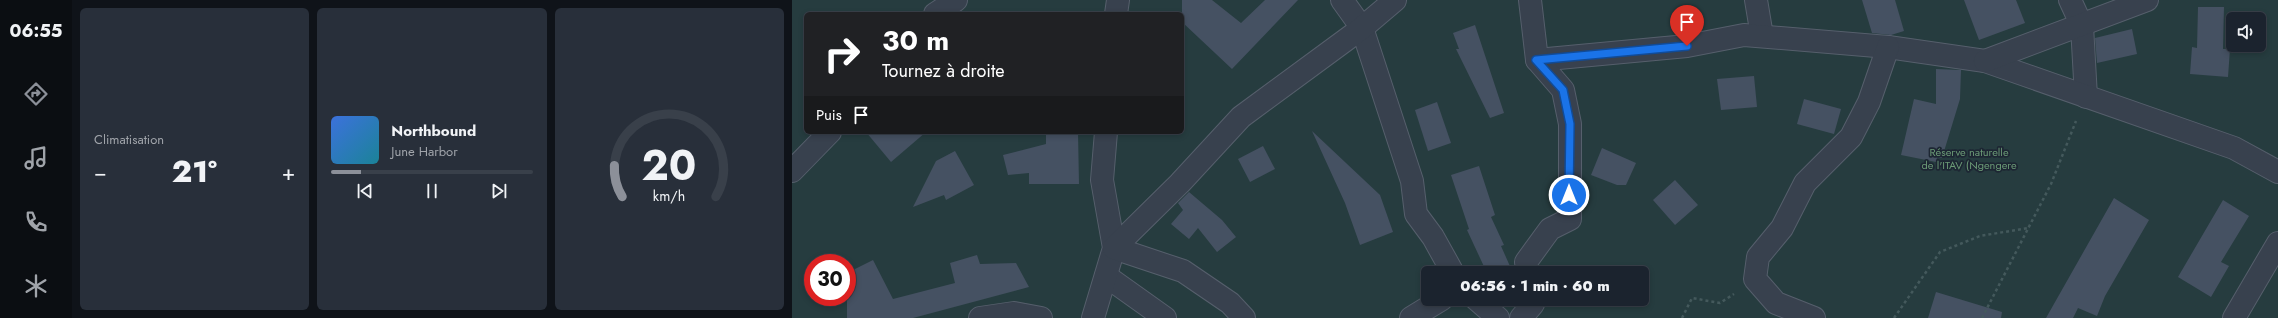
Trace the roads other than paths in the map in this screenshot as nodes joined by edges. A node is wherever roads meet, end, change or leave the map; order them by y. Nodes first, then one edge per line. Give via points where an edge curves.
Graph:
1 (956, 0) edge
2 (1118, 0) edge
3 (1342, 0) edge
4 (1395, 0) edge
5 (1530, 0) edge
6 (1756, 0) edge
7 (2070, 0) edge
8 (2147, 0) edge
9 (939, 12) edge
10 (1116, 12) edge
11 (2082, 26) junction
12 (1362, 28) junction
13 (1762, 36) junction
14 (1888, 47) junction
15 (1536, 60) junction
16 (1985, 61) junction
17 (2086, 97) junction
18 (828, 134) edge
19 (1106, 134) edge
20 (792, 171) edge
21 (2278, 172) edge
22 (2278, 243) edge
23 (1114, 248) junction
24 (1449, 266) edge
25 (1527, 266) edge
26 (1106, 276) junction
27 (1431, 306) edge
28 (1484, 306) edge
29 (1531, 306) edge
30 (980, 318) edge
31 (1041, 318) edge
32 (1093, 318) edge
33 (1165, 318) edge
34 (1244, 318) edge
35 (1411, 318) edge
36 (1498, 318) edge
37 (1521, 318) edge
38 (1814, 318) edge
39 (2234, 318) edge

1 - 9 street
2 - 10 street
3 - 12 street
4 - 12 street
5 - 15 street
6 - 13 street
7 - 11 street
8 - 11 street
11 - 16 street
11 - 17 street
12 - 23 street via 1241,117 1180,183
12 - 24 street via 1412,181 1416,214
13 - 14 street
13 - 15 street via 1744,35 1687,46
14 - 16 street
14 - 38 street via 1869,102 1850,137 1805,183 1782,228 1758,257 1755,279 1776,303
15 - 25 street via 1563,90 1570,124 1570,219 1550,229 1526,262
16 - 17 street
17 - 21 street via 2234,148
18 - 20 street
19 - 23 street via 1102,180
22 - 39 street
23 - 26 street
23 - 34 street via 1183,271 1230,303
26 - 32 street
26 - 33 street
27 - 35 street
28 - 36 street
29 - 37 street
30 - 31 street via 1014,313

